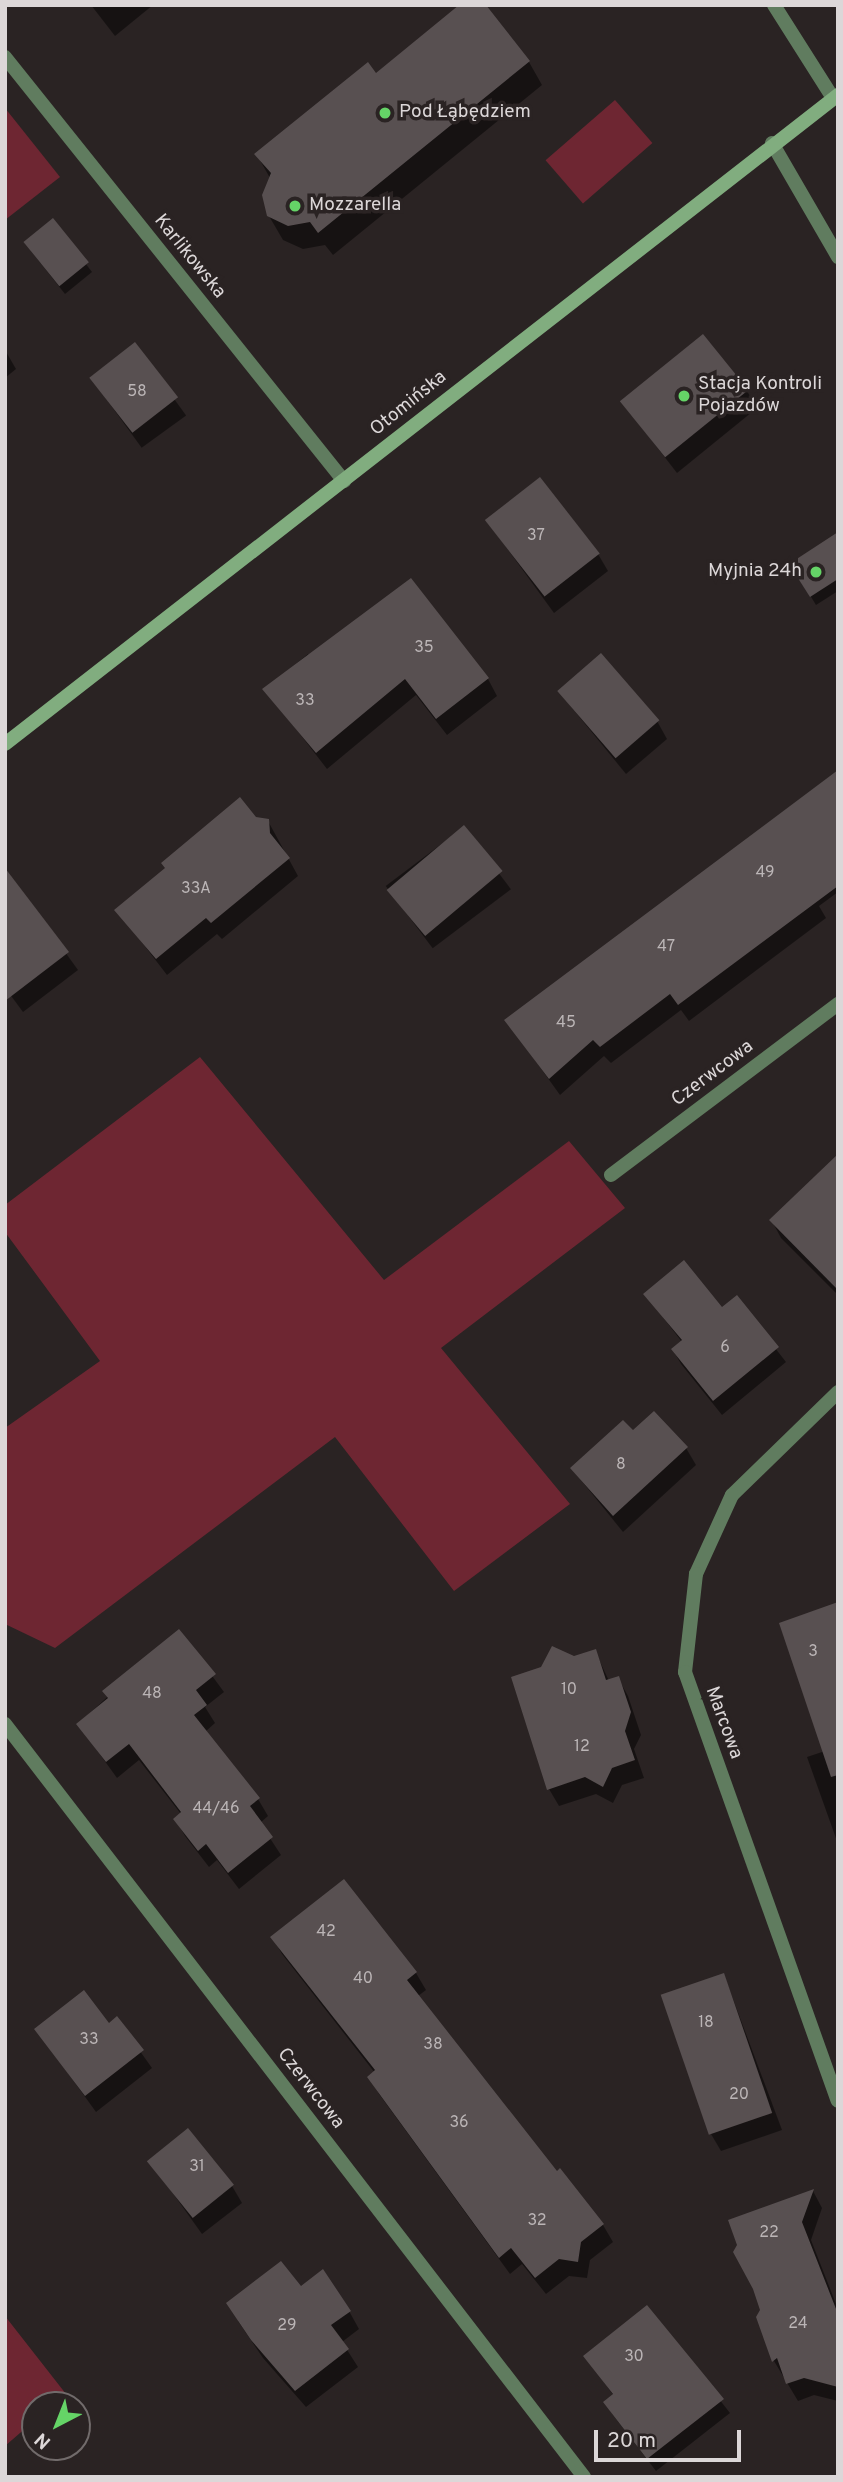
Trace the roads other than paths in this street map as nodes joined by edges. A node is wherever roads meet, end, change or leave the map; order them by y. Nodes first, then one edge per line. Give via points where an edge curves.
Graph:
1 (774, 5) edge
2 (5, 57) edge
3 (835, 97) edge
4 (772, 143) junction
5 (838, 257) edge
6 (344, 481) junction
7 (5, 744) edge
8 (838, 1004) edge
9 (611, 1175) dead end
10 (838, 1392) edge
11 (5, 1724) edge
12 (838, 2101) edge
13 (584, 2477) edge

1 - 3 street
2 - 6 street, Karlikowska
3 - 4 street, Otomińska
4 - 5 street
4 - 6 street, Otomińska
6 - 7 street, Otomińska
8 - 9 street, Czerwcowa
10 - 12 street, Marcowa via 732,1495 696,1574 685,1672
11 - 13 street, Czerwcowa

